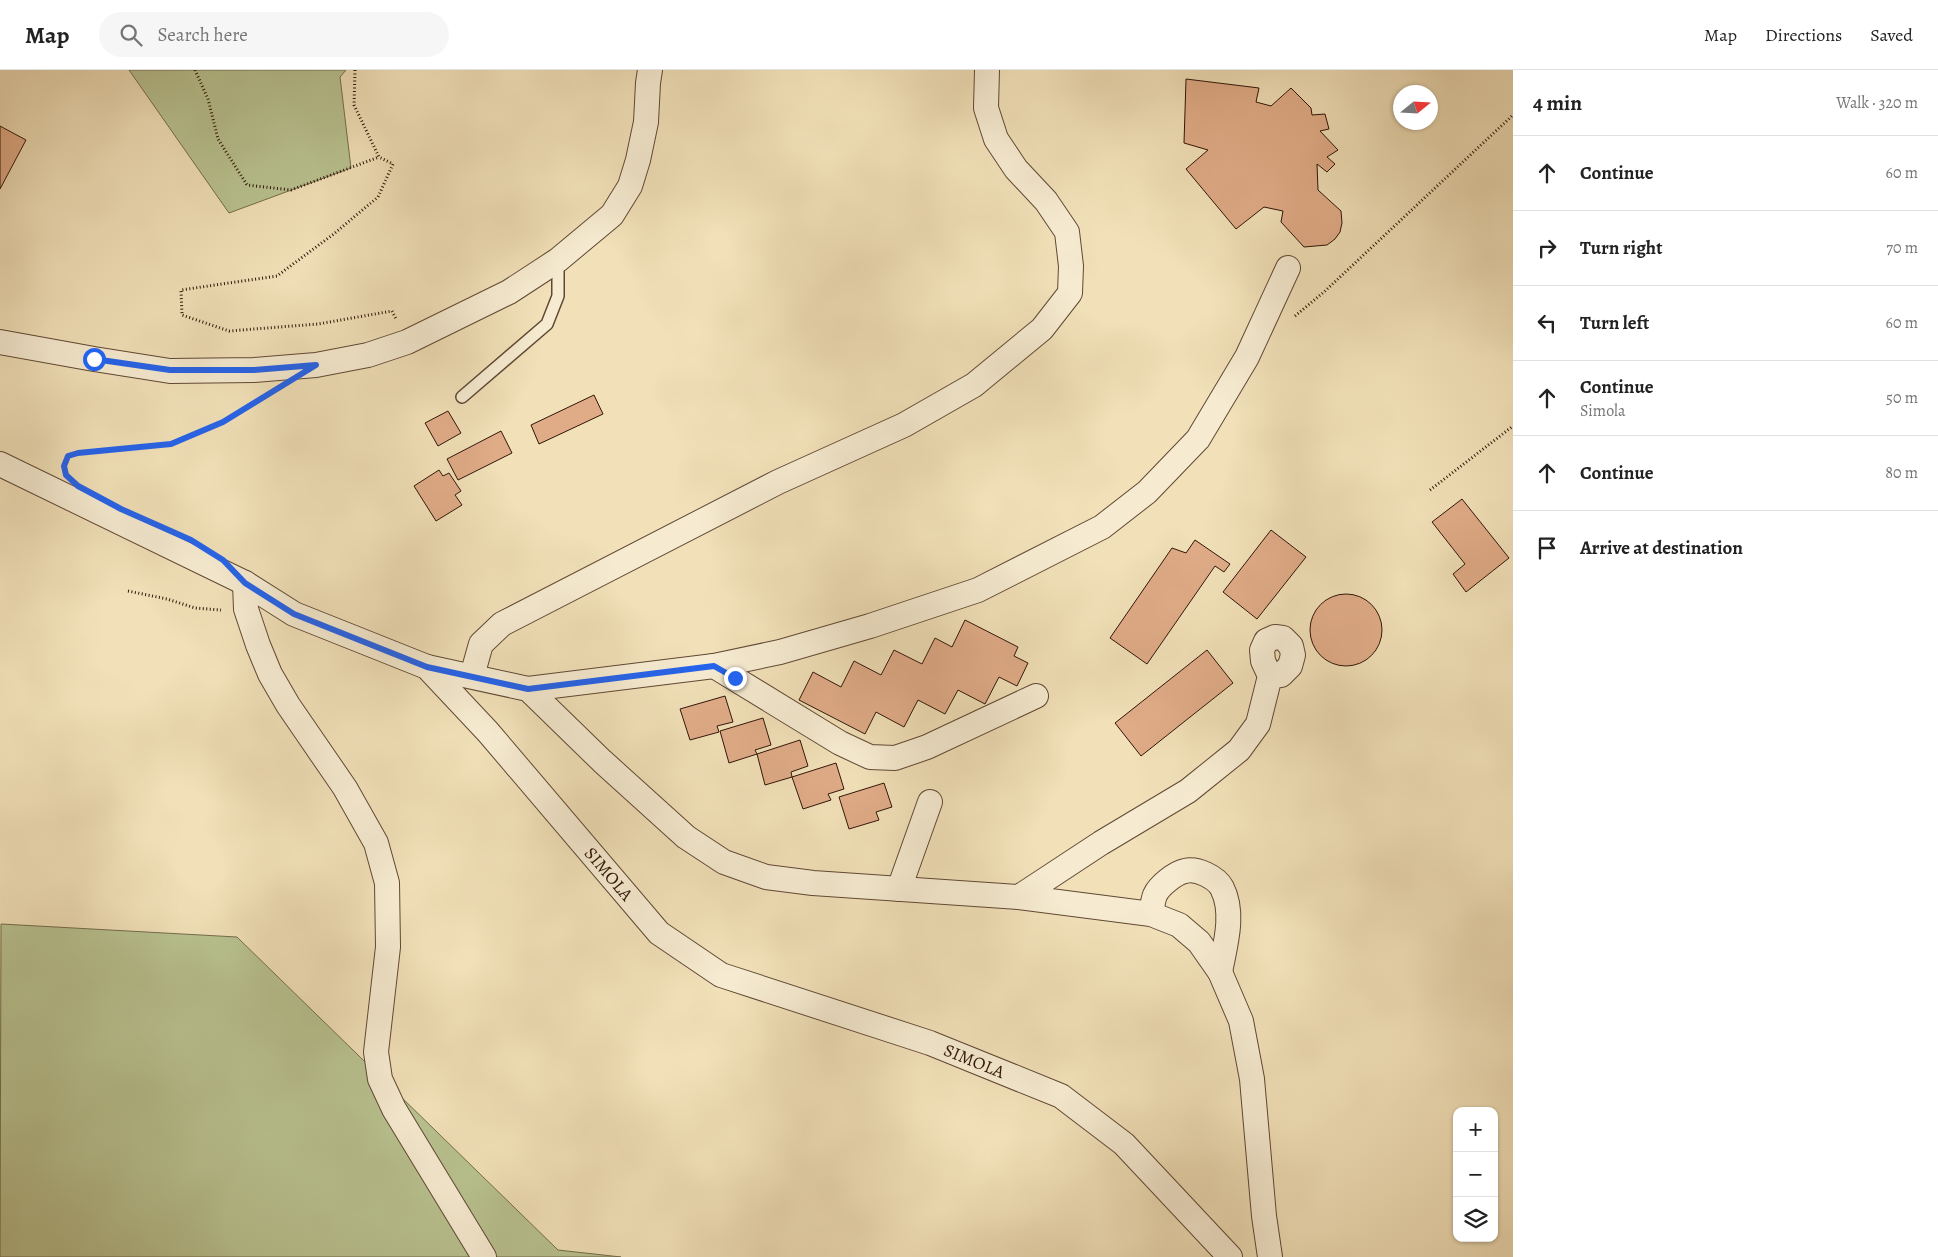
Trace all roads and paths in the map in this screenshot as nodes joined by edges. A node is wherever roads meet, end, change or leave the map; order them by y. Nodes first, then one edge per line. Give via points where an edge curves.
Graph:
1 (195, 70) edge
2 (355, 70) edge
3 (650, 70) edge
4 (987, 70) edge
5 (1513, 115) edge
6 (379, 157) junction
7 (558, 260) junction
8 (1288, 268) dead end
9 (1289, 321) dead end
10 (0, 342) edge
11 (407, 342) junction
12 (274, 391) dead end
13 (462, 397) dead end
14 (1513, 426) edge
15 (0, 464) edge
16 (66, 475) dead end
17 (1430, 490) dead end
18 (245, 583) junction
19 (128, 591) dead end
20 (246, 609) junction
21 (714, 666) junction
22 (427, 667) junction
23 (472, 676) junction
24 (1270, 676) dead end
25 (528, 689) junction
26 (1036, 696) dead end
27 (930, 802) dead end
28 (899, 889) junction
29 (1019, 897) junction
30 (1151, 914) junction
31 (1220, 972) junction
32 (484, 1257) edge
33 (1230, 1257) edge
34 (1270, 1257) edge

1 - 6 path via 208,99 218,139 246,185 291,190
2 - 6 path via 354,105
3 - 7 street via 646,122 630,186 612,215
4 - 23 street via 986,108 996,139 1067,232 1070,293 1042,329 974,385 904,425 778,482 502,624 482,644
5 - 9 path
6 - 11 path via 393,164 378,196 334,233 277,276 181,290 182,315 229,331 318,324 392,311
7 - 11 street via 509,292
7 - 13 lane via 558,296 547,324
8 - 21 street via 1247,357 1198,439 1147,492 1102,527 978,590 780,652
10 - 11 street via 179,370 254,370 316,365 368,355
12 - 16 path via 223,422 171,444 68,456 64,466
14 - 17 path
15 - 18 street, SIMOLA
18 - 20 street
18 - 22 street, SIMOLA via 294,614
19 - 20 path via 195,608
20 - 32 street via 270,674 288,706 345,788 376,843 388,883 388,947 376,1052 380,1078 394,1109
21 - 25 street
21 - 26 street via 870,757 895,758 927,747
22 - 23 street
22 - 33 street, SIMOLA via 488,732 659,933 721,975 930,1043 1061,1096 1124,1144
23 - 25 street
24 - 29 street via 1258,724 1239,750 1188,790
25 - 28 street via 686,837 724,862 766,877
27 - 28 street
28 - 29 street
29 - 30 street
30 - 31 street via 1179,925 1199,942
30 - 31 street via 1155,895 1169,880 1185,871 1206,873 1222,886 1228,911
31 - 34 street via 1241,1021 1252,1079

